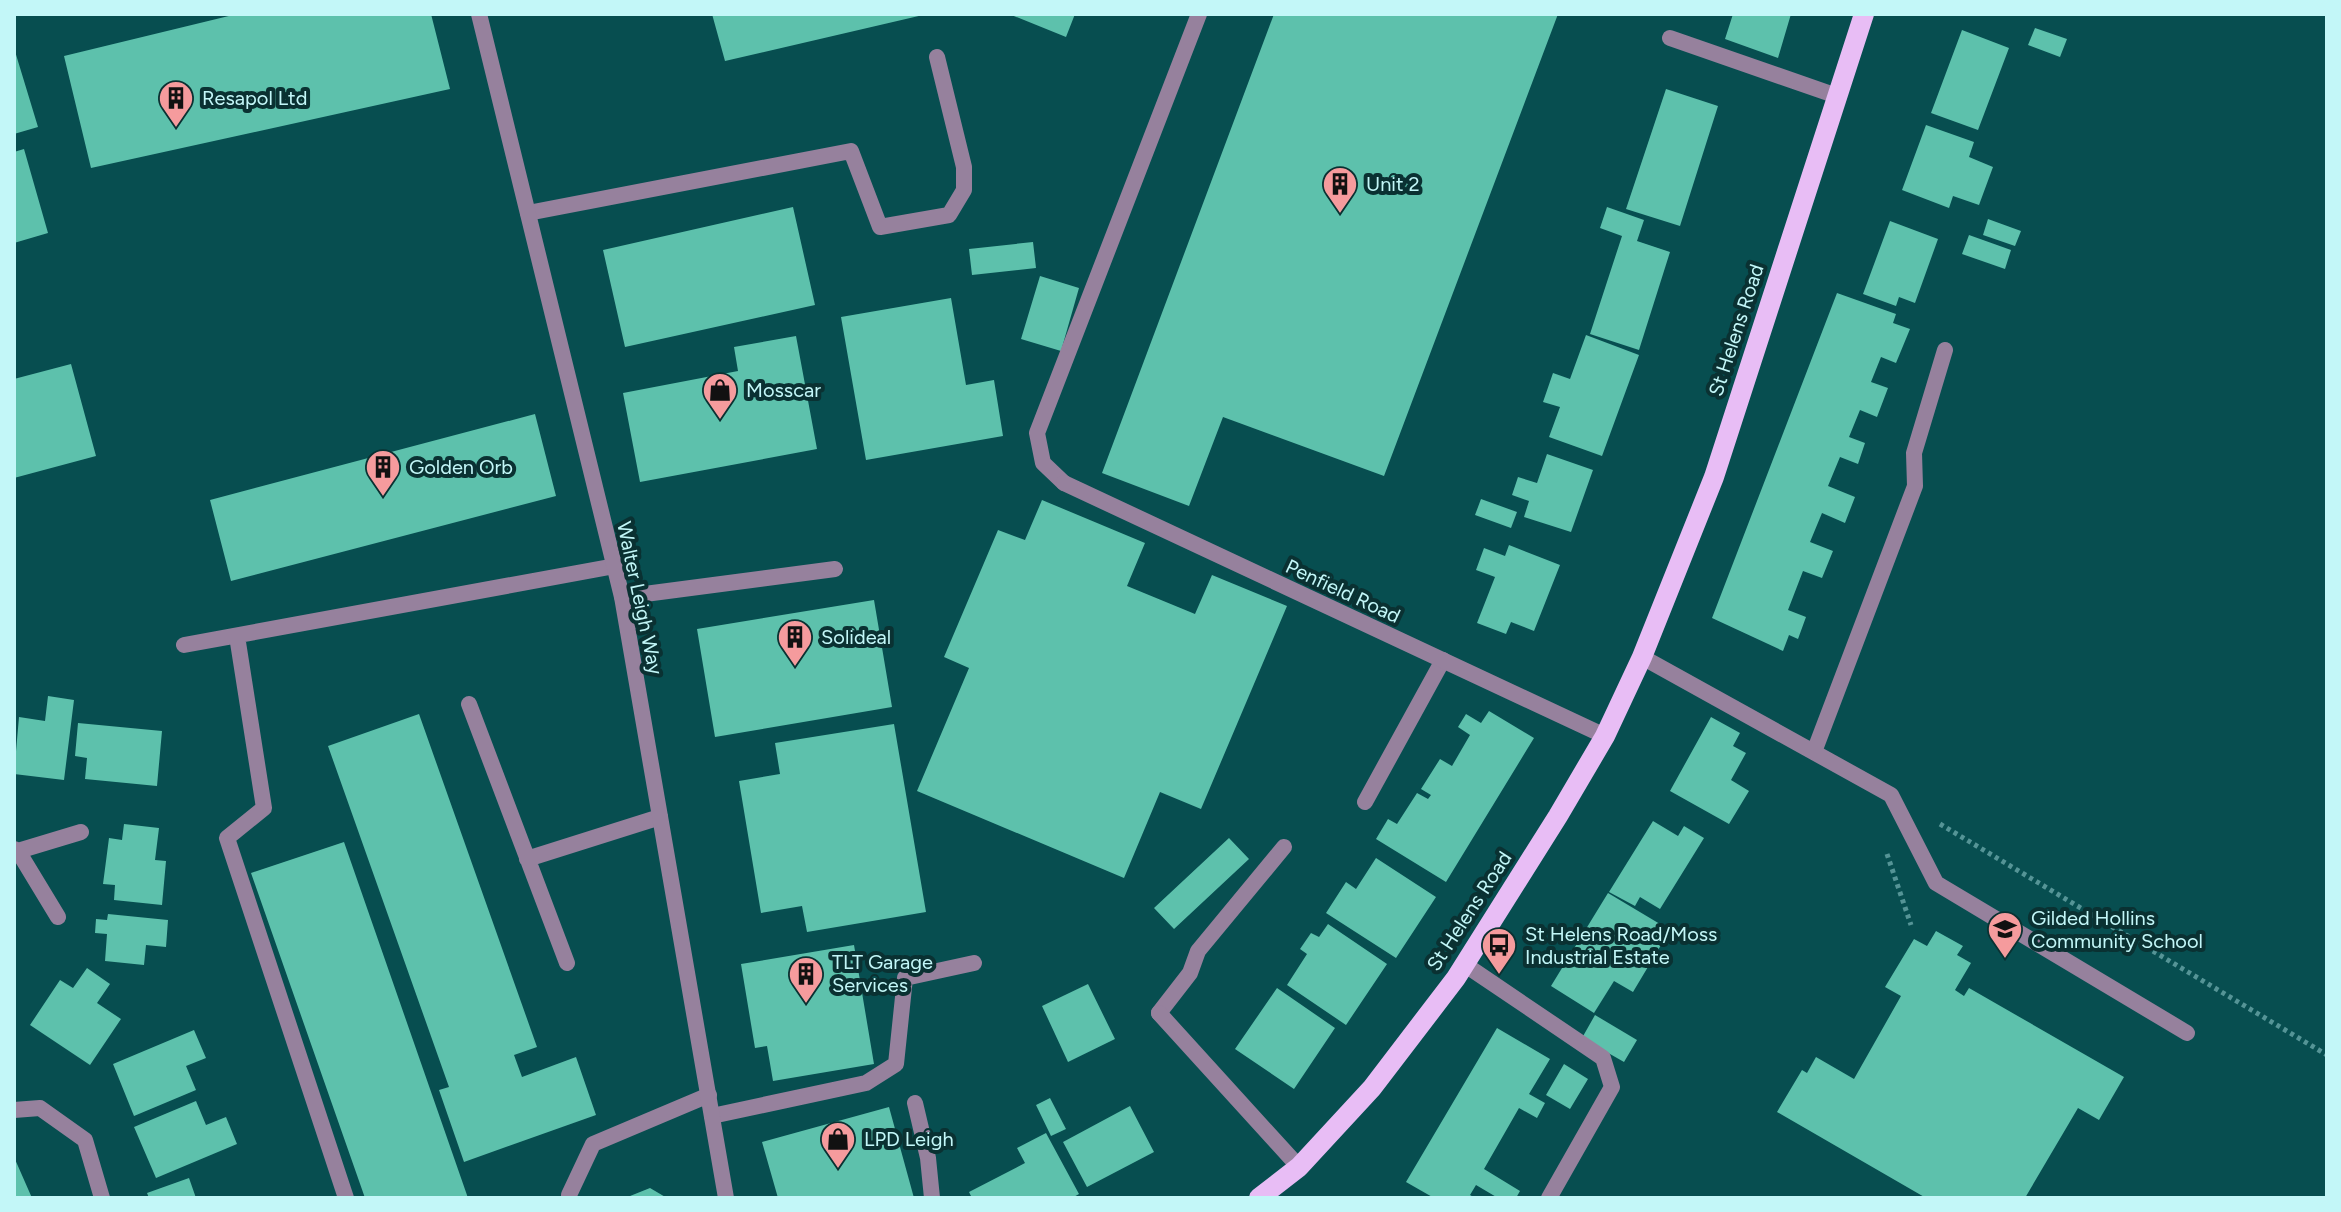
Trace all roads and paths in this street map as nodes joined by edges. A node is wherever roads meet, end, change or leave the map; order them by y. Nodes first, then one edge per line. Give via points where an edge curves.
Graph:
1 (479, 14) edge
2 (1199, 14) edge
3 (1864, 14) edge
4 (1670, 38) dead end
5 (937, 57) dead end
6 (1837, 96) junction
7 (528, 213) junction
8 (1945, 350) dead end
9 (615, 566) junction
10 (835, 569) dead end
11 (622, 597) junction
12 (237, 636) junction
13 (184, 645) dead end
14 (1642, 657) junction
15 (1443, 660) junction
16 (469, 704) dead end
17 (1605, 736) junction
18 (1814, 752) junction
19 (1891, 795) junction
20 (1365, 802) dead end
21 (660, 817) junction
22 (81, 832) dead end
23 (1284, 847) dead end
24 (16, 850) edge
25 (527, 859) junction
26 (58, 917) dead end
27 (567, 963) dead end
28 (974, 963) dead end
29 (1464, 964) junction
30 (2187, 1033) dead end
31 (2327, 1055) edge
32 (709, 1095) junction
33 (915, 1103) dead end
34 (14, 1110) edge
35 (712, 1116) junction
36 (1299, 1167) junction
37 (102, 1198) edge
38 (346, 1198) edge
39 (569, 1198) edge
40 (726, 1198) edge
41 (932, 1198) edge
42 (1259, 1198) edge
43 (1549, 1198) edge

1 - 7 street, Walter Leigh Way
2 - 15 street, Penfield Road via 1037,433 1043,463 1064,483
3 - 6 main road, St Helens Road
4 - 6 street
5 - 7 street via 964,167 964,190 949,215 880,227 851,151
6 - 14 main road, St Helens Road via 1714,477
7 - 9 street, Walter Leigh Way
8 - 18 street via 1914,453 1915,486
9 - 11 street, Walter Leigh Way
9 - 12 street
10 - 11 street
11 - 21 street, Walter Leigh Way
12 - 13 street
12 - 38 street via 264,808 227,838
14 - 17 main road, St Helens Road
14 - 18 street
15 - 17 street, Penfield Road
15 - 20 street
16 - 25 street
17 - 29 main road, St Helens Road
18 - 19 street
19 - 30 street via 1936,883
19 - 31 path
21 - 25 street
21 - 32 street, Walter Leigh Way
22 - 24 street
23 - 36 street via 1198,951 1190,973 1159,1013
24 - 26 street
25 - 27 street
28 - 35 street via 905,978 896,1064 866,1083
29 - 36 main road, St Helens Road via 1372,1088
29 - 43 street via 1603,1058 1612,1087
32 - 35 street, Walter Leigh Way
32 - 39 street via 593,1144
33 - 41 street
34 - 37 street via 40,1108 85,1140
35 - 40 street, Walter Leigh Way
36 - 42 main road, St Helens Road

